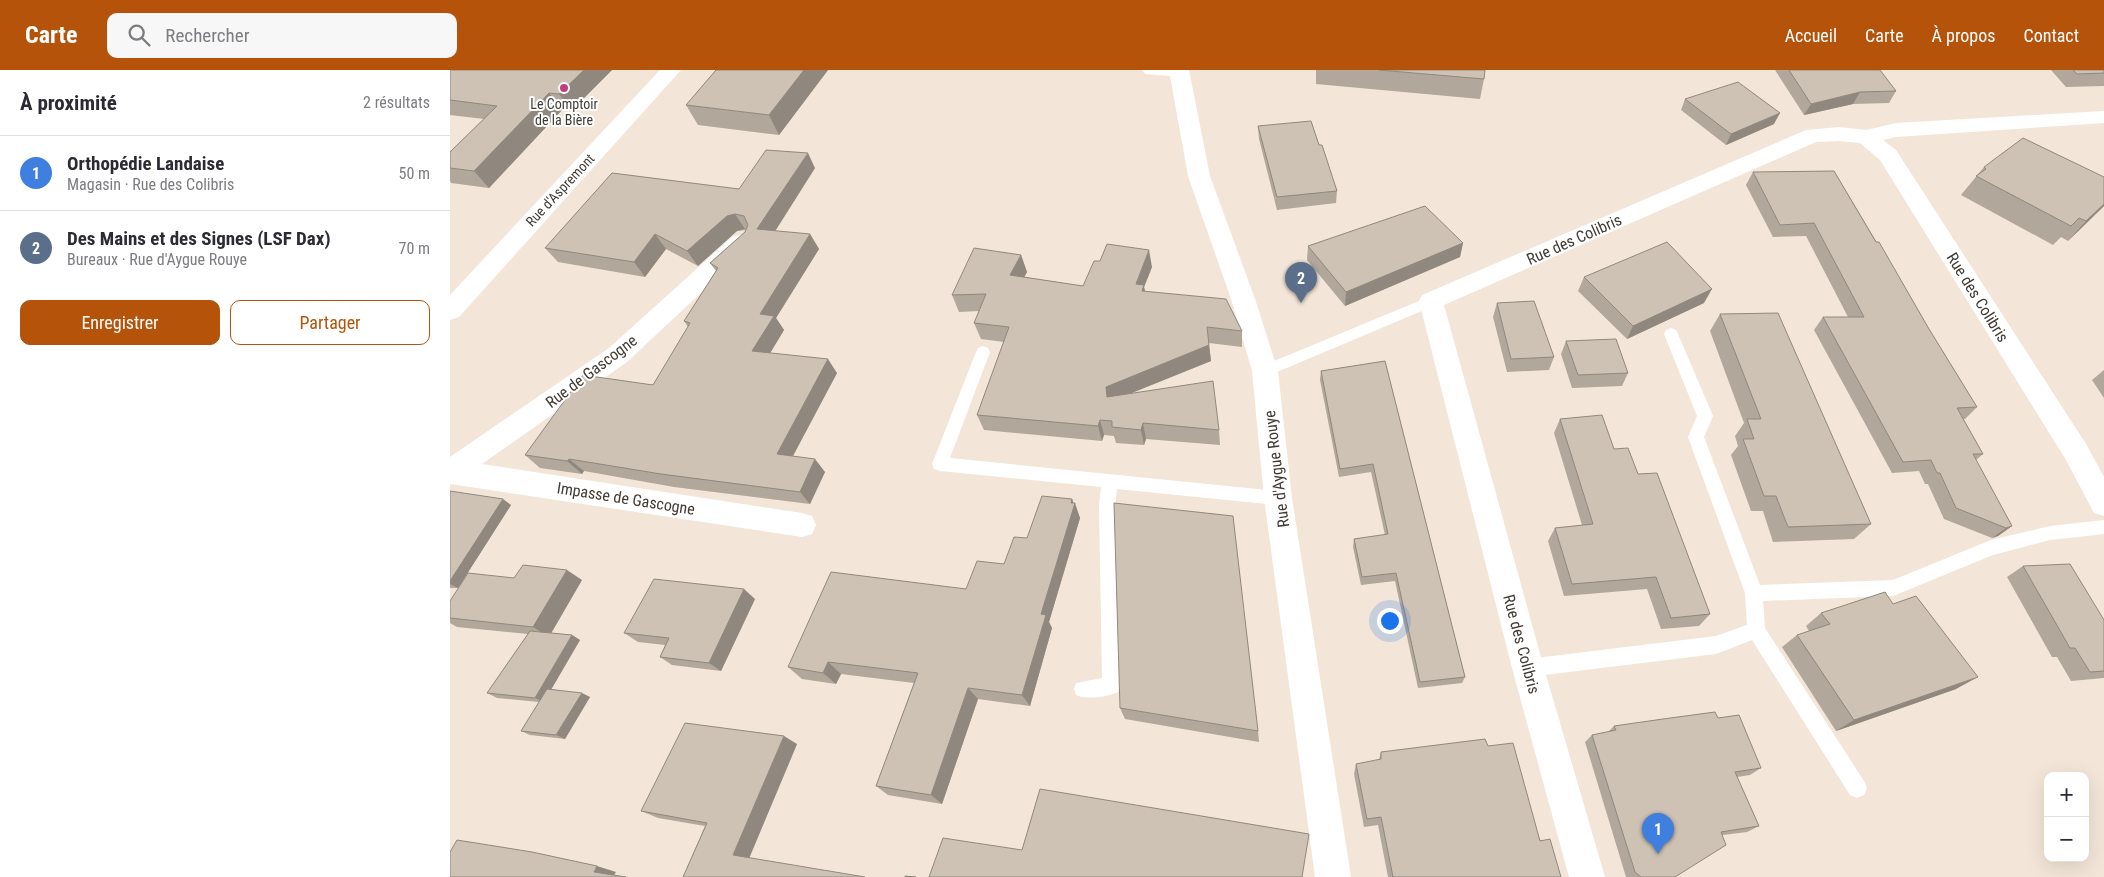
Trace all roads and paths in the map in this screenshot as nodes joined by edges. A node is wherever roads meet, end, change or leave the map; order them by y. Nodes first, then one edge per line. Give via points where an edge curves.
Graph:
1 (671, 70) edge
2 (1152, 70) edge
3 (1170, 70) edge
4 (1179, 70) edge
5 (2104, 117) edge
6 (1866, 137) junction
7 (745, 239) edge
8 (1431, 302) junction
9 (450, 311) edge
10 (1671, 334) dead end
11 (983, 352) dead end
12 (1265, 371) junction
13 (450, 471) edge
14 (1110, 481) junction
15 (1278, 498) junction
16 (2104, 504) edge
17 (802, 525) dead end
18 (2104, 527) edge
19 (1754, 593) junction
20 (1756, 630) junction
21 (1528, 668) junction
22 (1083, 689) dead end
23 (1857, 788) dead end
24 (1334, 877) edge
25 (1587, 877) edge

1 - 9 street, Rue d'Aspremont
2 - 3 street
4 - 12 street, Rue d'Aygue Rouye via 1199,176
5 - 6 street via 1896,130
6 - 8 street, Rue des Colibris via 1813,135
6 - 16 street, Rue des Colibris via 1888,155 2076,452
7 - 13 street, Rue de Gascogne via 618,354
8 - 12 lane
8 - 21 street, Rue des Colibris
10 - 19 lane via 1705,416 1696,437
11 - 14 lane via 940,464
12 - 15 street, Rue d'Aygue Rouye
13 - 17 street, Impasse de Gascogne
14 - 15 lane
14 - 22 lane via 1107,505 1111,686
15 - 24 street, Rue d'Aygue Rouye
18 - 19 lane via 2050,533 1991,548 1893,588
19 - 20 lane
20 - 21 lane via 1716,645
20 - 23 lane
21 - 25 street, Rue des Colibris

